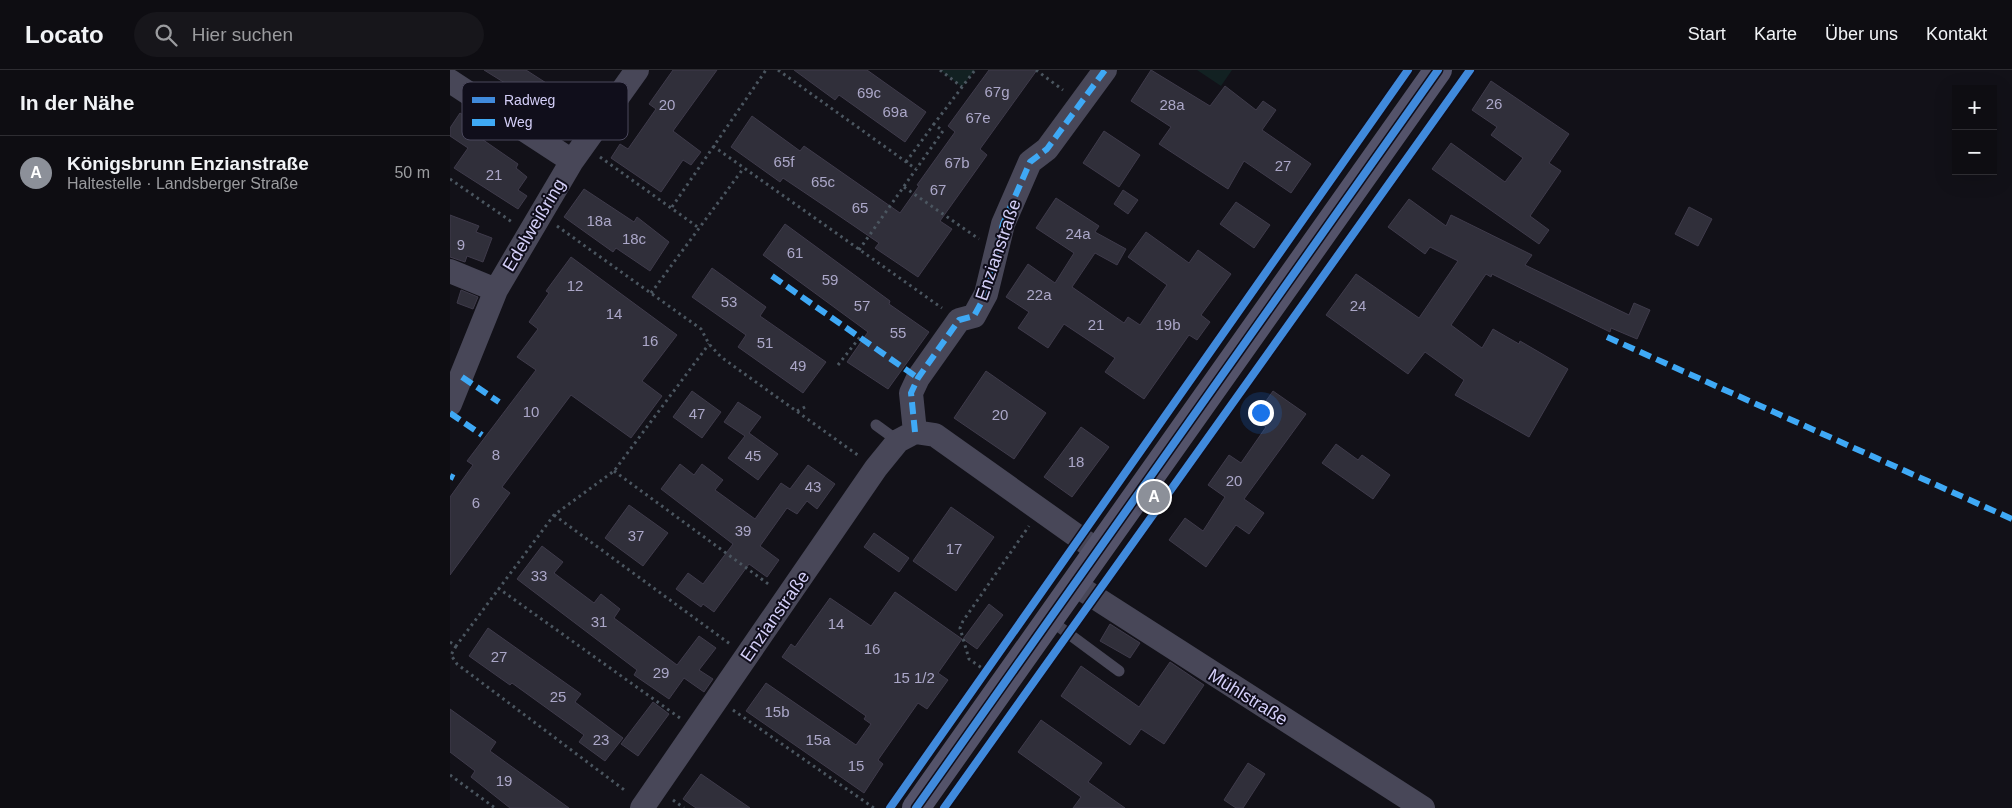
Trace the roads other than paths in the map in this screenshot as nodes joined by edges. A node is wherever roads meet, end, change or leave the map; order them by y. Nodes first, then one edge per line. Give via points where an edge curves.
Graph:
1 (637, 70) edge
2 (1105, 70) edge
3 (1438, 70) edge
4 (450, 80) edge
5 (628, 82) edge
6 (462, 87) edge
7 (554, 140) edge
8 (586, 140) edge
9 (577, 153) junction
10 (450, 271) edge
11 (496, 290) junction
12 (450, 404) edge
13 (876, 425) dead end
14 (906, 437) junction
15 (1098, 551) junction
16 (1074, 584) junction
17 (1050, 620) junction
18 (1119, 671) dead end
19 (643, 807) edge
20 (916, 808) edge
21 (1423, 808) edge

1 - 5 street, Edelweißring
2 - 14 street, Enzianstraße via 1047,149 1030,162 1004,224 986,294 974,316 959,320 918,378 912,393
3 - 15 street
4 - 6 street, Edelweißring
7 - 9 street, Edelweißring
8 - 9 street, Edelweißring
9 - 11 street, Edelweißring
10 - 11 street, Edelweißring
11 - 12 street, Edelweißring
13 - 14 lane
14 - 15 street via 935,435
14 - 19 street, Enzianstraße via 876,468
15 - 16 street
16 - 17 street
16 - 21 street, Mühlstraße
17 - 18 lane
17 - 20 street

